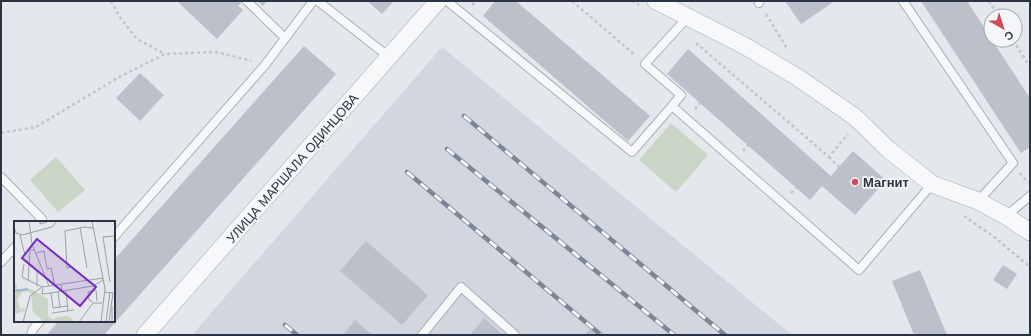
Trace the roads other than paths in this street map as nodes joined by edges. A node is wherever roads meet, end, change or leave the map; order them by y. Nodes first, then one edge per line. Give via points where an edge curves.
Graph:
1 (247, 1) edge
2 (313, 1) edge
3 (318, 1) edge
4 (438, 1) edge
5 (447, 1) edge
6 (656, 1) edge
7 (903, 1) edge
8 (683, 23) junction
9 (285, 38) junction
10 (389, 57) junction
11 (672, 106) junction
12 (1, 177) edge
13 (932, 184) junction
14 (1030, 196) edge
15 (978, 201) junction
16 (1006, 216) junction
17 (40, 221) edge
18 (1030, 232) edge
19 (115, 236) edge
20 (14, 248) edge
21 (1, 262) edge
22 (39, 322) edge
23 (31, 335) edge
24 (145, 335) edge
25 (422, 335) edge
26 (515, 335) edge

1 - 9 lane
2 - 9 lane
3 - 10 lane
4 - 10 street, УЛИЦА МАРШАЛА ОДИНЦОВА
5 - 11 lane via 632,152
6 - 8 street
7 - 15 lane via 1013,163
8 - 11 lane via 645,64 681,95
8 - 13 street via 745,46 797,77 855,117 889,150
9 - 19 lane via 265,65
10 - 24 street, УЛИЦА МАРШАЛА ОДИНЦОВА
11 - 13 lane via 859,270
12 - 17 lane via 42,219
13 - 15 street
14 - 16 lane
15 - 16 street
16 - 18 street
20 - 21 lane
22 - 23 lane
25 - 26 lane via 461,287

